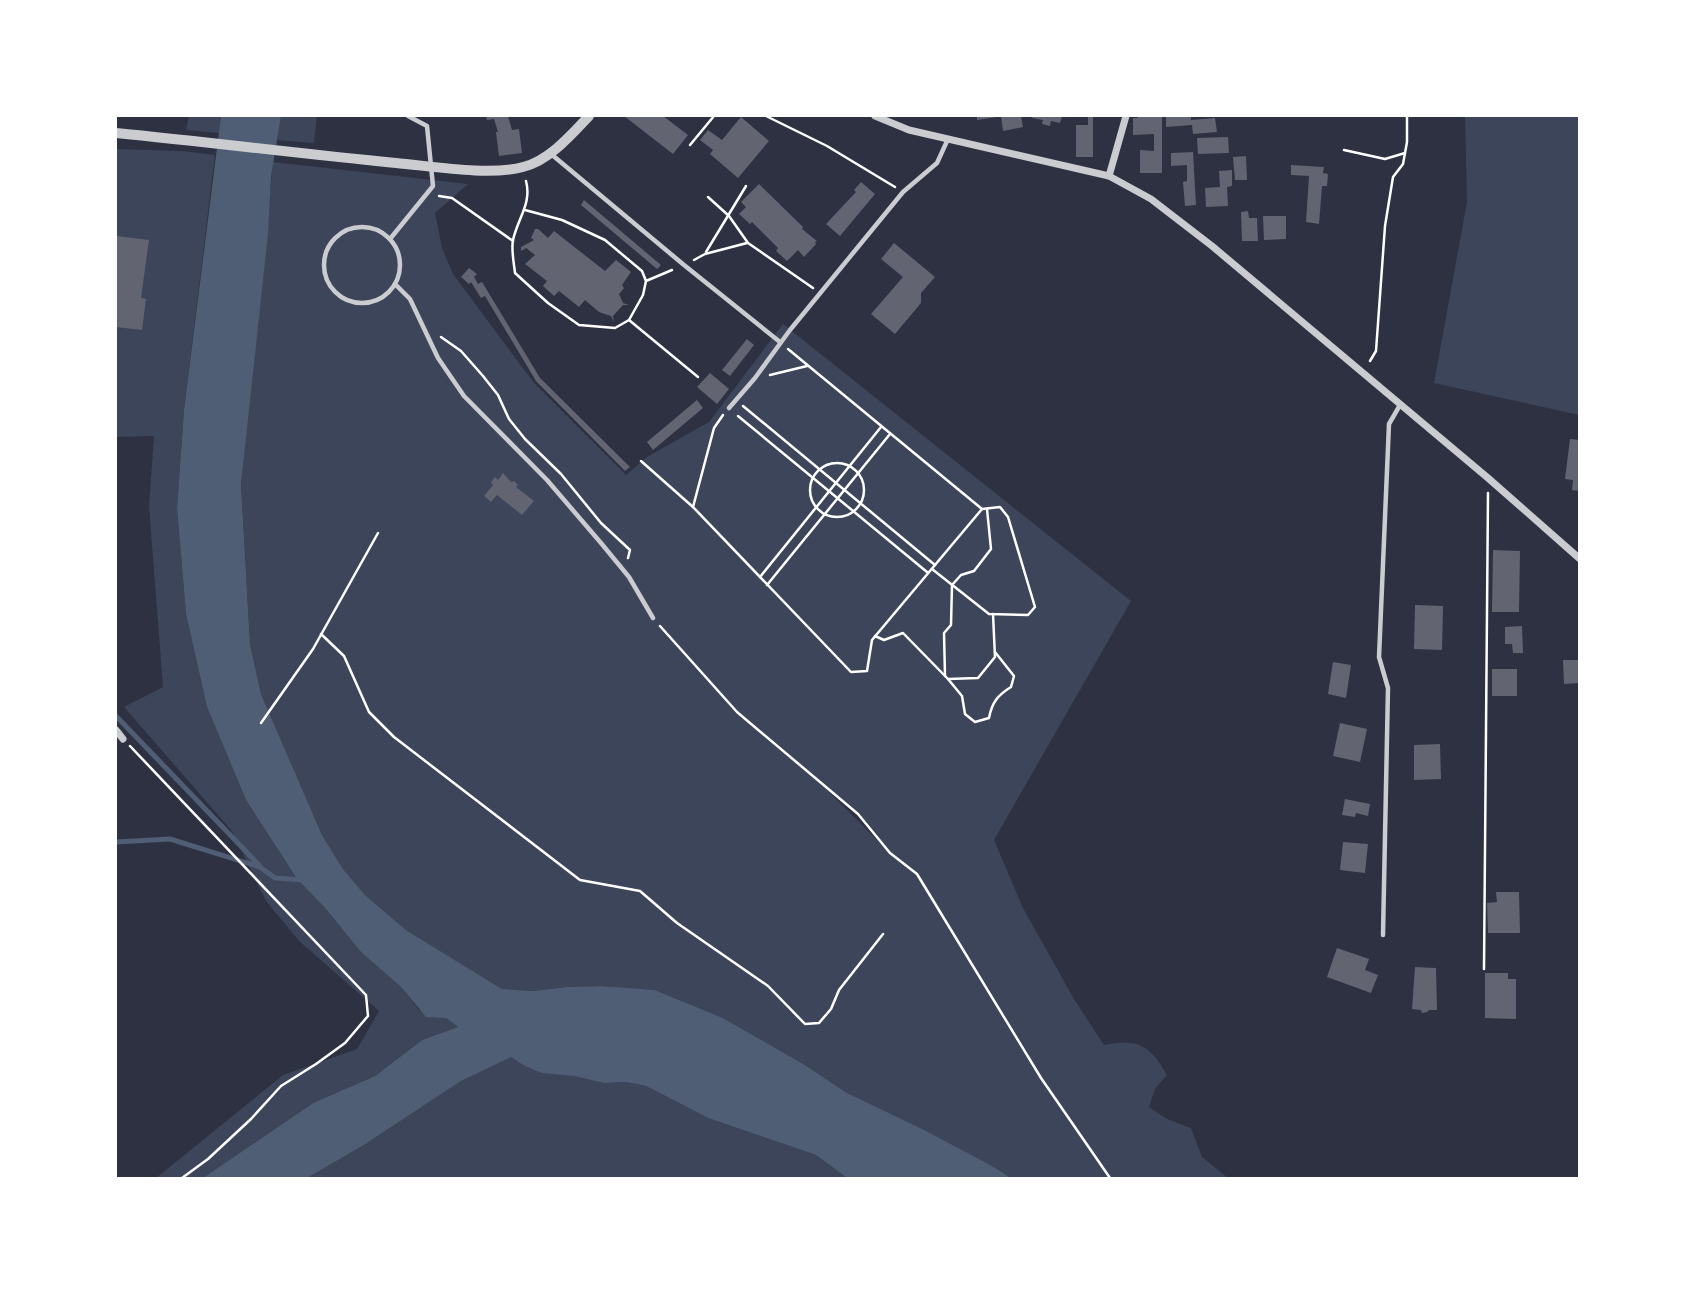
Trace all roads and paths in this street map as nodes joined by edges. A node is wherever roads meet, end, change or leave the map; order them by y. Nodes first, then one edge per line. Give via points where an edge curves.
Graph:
1 (408, 116) edge
2 (589, 116) edge
3 (714, 116) edge
4 (766, 116) edge
5 (875, 116) edge
6 (1126, 116) edge
7 (1407, 116) edge
8 (116, 133) edge
9 (948, 139) junction
10 (690, 145) dead end
11 (1344, 150) dead end
12 (550, 152) junction
13 (1405, 153) junction
14 (430, 166) junction
15 (523, 167) junction
16 (1110, 176) junction
17 (746, 186) dead end
18 (903, 192) junction
19 (428, 194) junction
20 (708, 197) dead end
21 (525, 210) junction
22 (729, 216) junction
23 (390, 239) junction
24 (513, 241) junction
25 (705, 254) dead end
26 (395, 284) junction
27 (820, 293) junction
28 (629, 320) junction
29 (425, 331) junction
30 (780, 342) junction
31 (1370, 362) dead end
32 (807, 366) junction
33 (698, 377) dead end
34 (755, 378) junction
35 (736, 400) junction
36 (1400, 404) junction
37 (729, 408) junction
38 (881, 427) junction
39 (890, 434) junction
40 (641, 461) dead end
41 (849, 466) junction
42 (820, 470) junction
43 (858, 473) junction
44 (1488, 478) junction
45 (813, 479) junction
46 (836, 483) junction
47 (844, 490) junction
48 (829, 492) junction
49 (838, 499) junction
50 (861, 504) junction
51 (816, 507) junction
52 (693, 508) junction
53 (987, 508) junction
54 (982, 509) junction
55 (854, 512) junction
56 (825, 514) junction
57 (379, 533) dead end
58 (1580, 559) edge
59 (621, 567) junction
60 (933, 567) junction
61 (928, 573) junction
62 (760, 577) junction
63 (767, 585) junction
64 (952, 585) junction
65 (993, 614) junction
66 (653, 618) joint
67 (321, 634) junction
68 (875, 636) junction
69 (995, 652) junction
70 (947, 678) junction
71 (261, 723) dead end
72 (116, 730) edge
73 (123, 738) joint
74 (883, 934) dead end
75 (1383, 935) dead end
76 (1484, 969) dead end
77 (182, 1178) edge
78 (1110, 1178) edge

1 - 14 lane via 427,126
2 - 12 street
3 - 10 path
4 - 18 path
5 - 9 street
6 - 16 street
7 - 13 path
8 - 14 street
9 - 16 street
9 - 18 lane via 937,163
11 - 13 path via 1385,159
12 - 15 street
12 - 30 lane
13 - 31 path via 1393,177 1376,351
14 - 15 street
14 - 19 lane via 433,186
15 - 21 path via 529,192
16 - 36 street via 1152,199 1204,239
17 - 22 path
18 - 27 lane
19 - 23 lane
19 - 24 path via 452,198
20 - 22 path
21 - 24 path
21 - 28 path via 562,220 605,240 642,271 646,281 643,295
22 - 25 path
22 - 27 path via 748,243
23 - 26 lane via 400,260
23 - 26 lane via 366,227 341,233 331,242 324,267 334,291 355,303 378,300
24 - 28 path via 515,273 579,325 615,328
26 - 29 lane via 410,299
27 - 30 lane
28 - 33 path
29 - 59 lane via 464,396 547,480
29 - 59 path via 461,351 498,395 525,439 629,550
30 - 32 path
30 - 34 lane
32 - 34 path
32 - 38 path
34 - 35 lane
35 - 37 lane
35 - 42 path
36 - 44 street
36 - 75 lane via 1389,424 1379,657 1388,688
37 - 45 path
37 - 52 path via 714,428
38 - 39 path
38 - 41 path
39 - 43 path
39 - 54 path
40 - 52 path
41 - 42 path via 834,464
41 - 43 path
41 - 46 path
42 - 45 path
42 - 46 path
43 - 47 path
43 - 50 path via 864,488
44 - 58 street
44 - 76 path
45 - 48 path
45 - 51 path via 810,493
46 - 47 path
46 - 48 path
47 - 49 path
47 - 50 path
48 - 49 path
48 - 51 path
49 - 55 path
49 - 56 path
50 - 55 path
50 - 60 path
51 - 56 path
51 - 62 path
52 - 62 path
53 - 54 path
53 - 64 path via 991,550 974,571 961,575
53 - 65 path via 1000,507 1009,517 1035,607 1028,615
54 - 60 path
55 - 56 path via 840,517
55 - 61 path
56 - 63 path
57 - 67 path
59 - 66 lane
60 - 61 path
60 - 64 path
61 - 68 path
62 - 63 path
63 - 68 path via 851,673 867,671
64 - 65 path
64 - 70 path via 951,625 944,633
65 - 69 path
66 - 78 path via 737,712 858,814 891,853 918,874 1041,1077
67 - 71 path
67 - 74 path via 344,656 369,712 394,737 580,880 640,891 677,923 768,986 805,1024 820,1023 839,990
68 - 70 path via 884,640 903,633
69 - 70 path via 978,678
69 - 70 path via 1014,676 1011,687 991,707 989,718 975,722 965,714 962,696
72 - 73 street
73 - 77 path via 366,995 368,1016 345,1043 281,1086 208,1159

